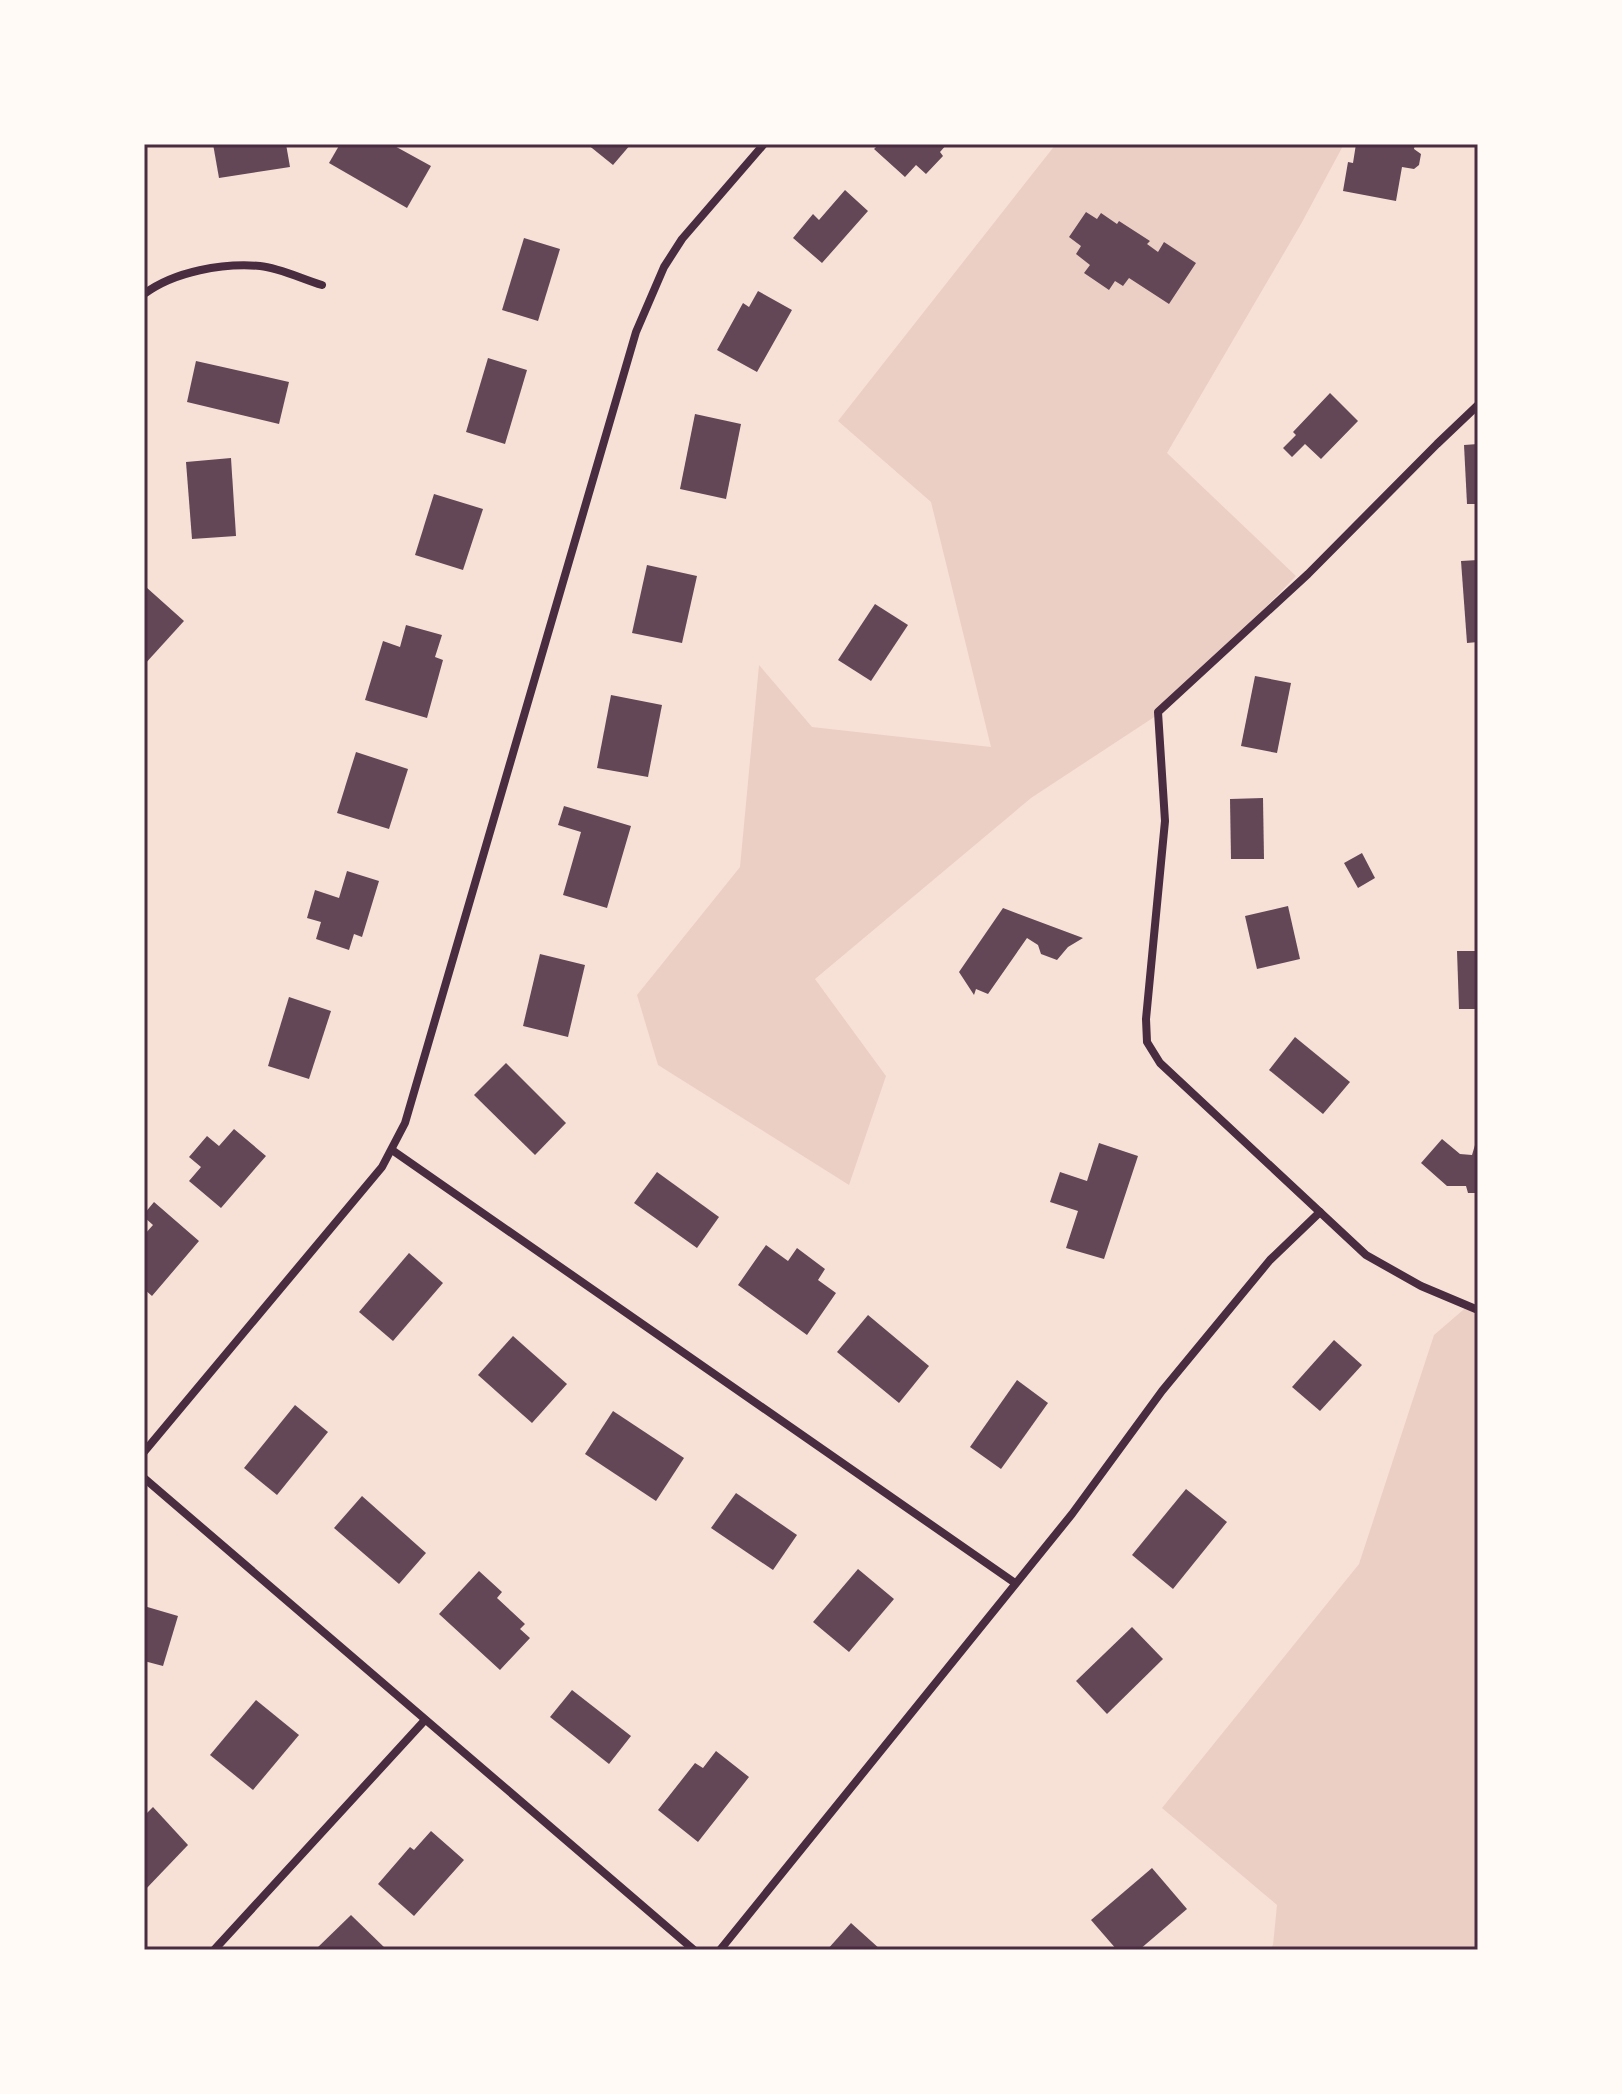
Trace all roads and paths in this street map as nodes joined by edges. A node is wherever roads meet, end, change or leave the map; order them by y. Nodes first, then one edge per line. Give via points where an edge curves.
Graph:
1 (764, 144) edge
2 (322, 285) dead end
3 (144, 294) edge
4 (1478, 405) edge
5 (392, 1150) junction
6 (1320, 1212) junction
7 (1478, 1310) edge
8 (144, 1435) edge
9 (151, 1443) junction
10 (144, 1452) edge
11 (144, 1478) edge
12 (1015, 1583) junction
13 (425, 1720) junction
14 (214, 1950) edge
15 (694, 1950) edge
16 (720, 1950) edge

1 - 5 street via 682,239 636,332 405,1123
2 - 3 street via 262,266 210,269 169,279
4 - 6 street via 1308,574 1158,712 1165,821 1147,1042 1160,1063
5 - 9 street
5 - 12 street
6 - 7 street via 1366,1255
6 - 12 street via 1270,1260 1162,1391
8 - 9 street
9 - 10 street
11 - 13 street
12 - 16 street
13 - 14 street
13 - 15 street

